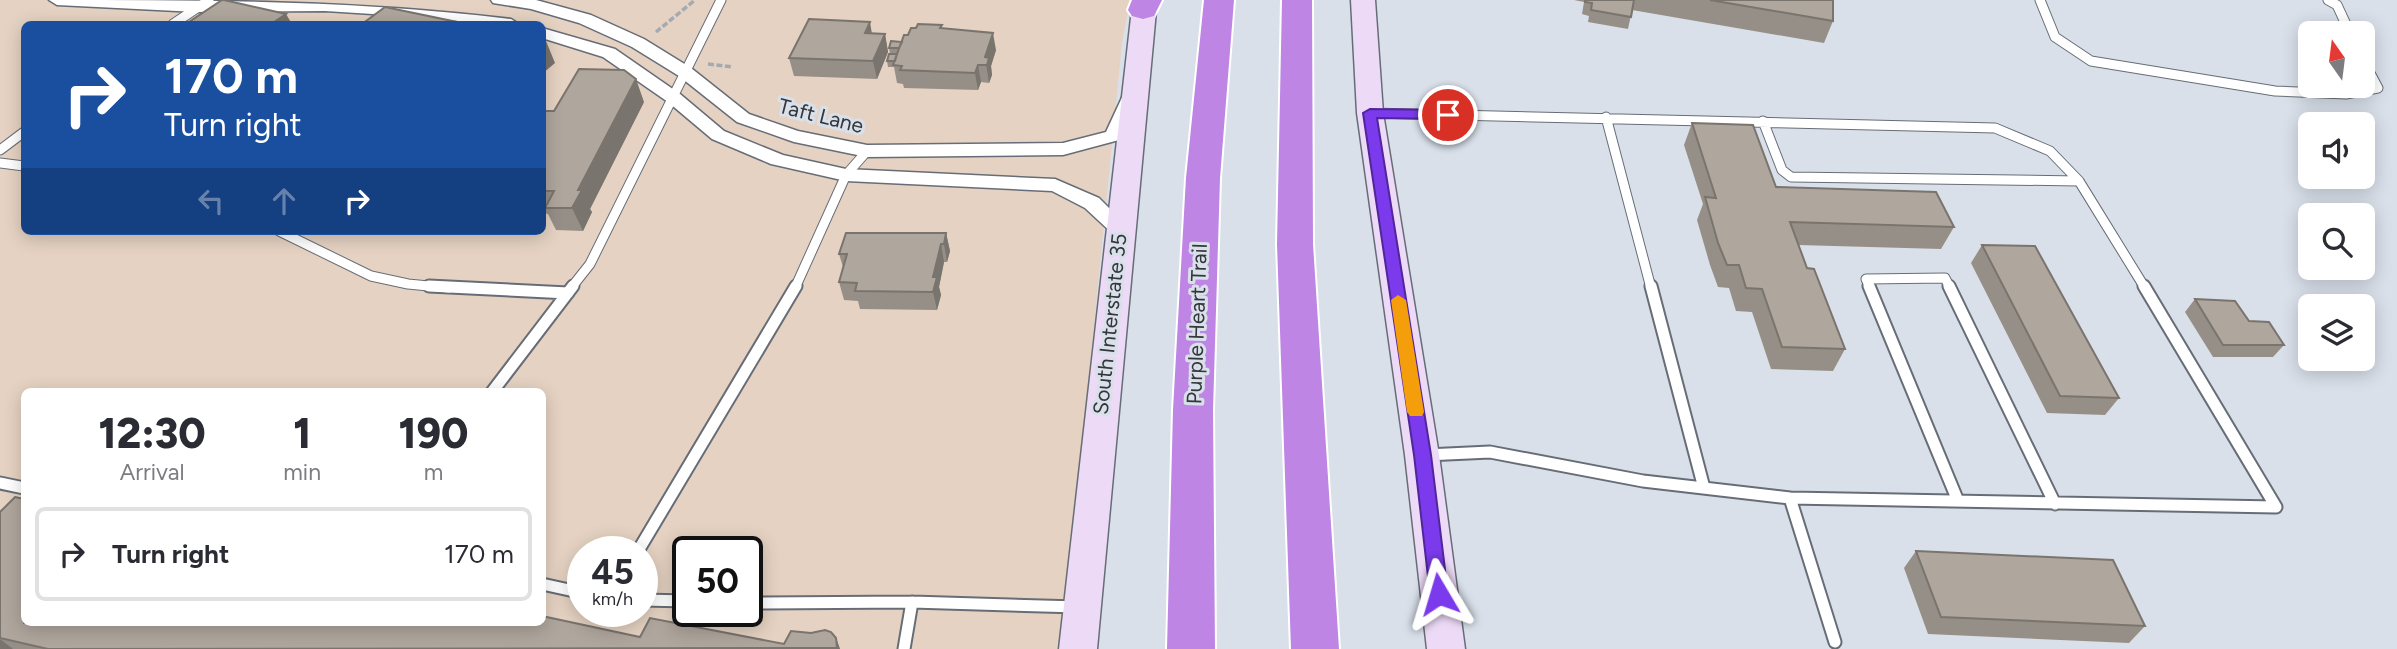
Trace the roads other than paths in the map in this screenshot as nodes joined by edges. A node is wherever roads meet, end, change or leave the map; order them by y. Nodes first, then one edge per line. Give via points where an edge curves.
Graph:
1 (57, 0) edge
2 (499, 0) edge
3 (721, 0) edge
4 (1219, 0) edge
5 (1297, 0) edge
6 (1363, 0) edge
7 (2040, 0) edge
8 (2328, 0) edge
9 (534, 2) edge
10 (203, 3) edge
11 (1145, 3) edge
12 (177, 21) edge
13 (490, 21) edge
14 (2344, 21) edge
15 (546, 34) edge
16 (685, 72) junction
17 (1133, 90) junction
18 (2298, 92) edge
19 (674, 98) junction
20 (1370, 113) junction
21 (1606, 117) junction
22 (1763, 121) junction
23 (21, 134) edge
24 (0, 150) edge
25 (867, 151) junction
26 (0, 163) edge
27 (21, 166) edge
28 (846, 175) junction
29 (2079, 181) junction
30 (1120, 229) junction
31 (286, 235) edge
32 (568, 293) junction
33 (495, 388) edge
34 (1422, 455) junction
35 (0, 483) edge
36 (21, 487) edge
37 (1704, 488) junction
38 (1790, 498) junction
39 (1958, 501) junction
40 (2056, 504) junction
41 (647, 536) edge
42 (546, 585) edge
43 (567, 589) edge
44 (912, 602) junction
45 (763, 604) edge
46 (1081, 608) junction
47 (1835, 642) dead end
48 (904, 649) edge
49 (1078, 649) edge
50 (1191, 649) edge
51 (1315, 649) edge
52 (1446, 649) edge

1 - 10 street
2 - 9 street, Taft Lane
3 - 16 lane
4 - 50 highway, Purple Heart Trail via 1203,178 1193,410
5 - 51 highway via 1294,186
6 - 20 main road
7 - 18 lane via 2055,37 2091,61
8 - 14 lane via 2337,5
9 - 16 street, Taft Lane via 638,43
10 - 12 lane
10 - 13 street via 325,6
11 - 17 main road, South Interstate 35
15 - 19 street via 609,53
16 - 19 lane
16 - 25 street, Taft Lane via 743,118 794,136
17 - 25 street, Taft Lane via 1113,136 1063,149
17 - 30 main road, South Interstate 35
19 - 28 street via 718,135 778,160
19 - 32 lane via 590,264
20 - 21 lane
20 - 34 main road
21 - 22 lane
21 - 37 lane
22 - 29 lane via 1995,128 2050,151
22 - 29 lane via 1782,170 1791,177
23 - 24 lane
25 - 28 lane
26 - 27 lane
28 - 30 street via 1055,185 1092,203
28 - 41 lane via 799,282
29 - 40 lane via 2276,507
30 - 46 main road, South Interstate 35
31 - 32 lane via 335,262 386,279 456,288
32 - 33 lane
34 - 37 lane via 1490,452
34 - 52 main road
35 - 36 lane
37 - 38 lane
38 - 39 lane
38 - 47 lane
39 - 40 lane
39 - 40 lane via 1866,279 1945,278
42 - 43 lane
44 - 45 lane
44 - 46 lane
44 - 48 lane
46 - 49 main road, South Interstate 35

